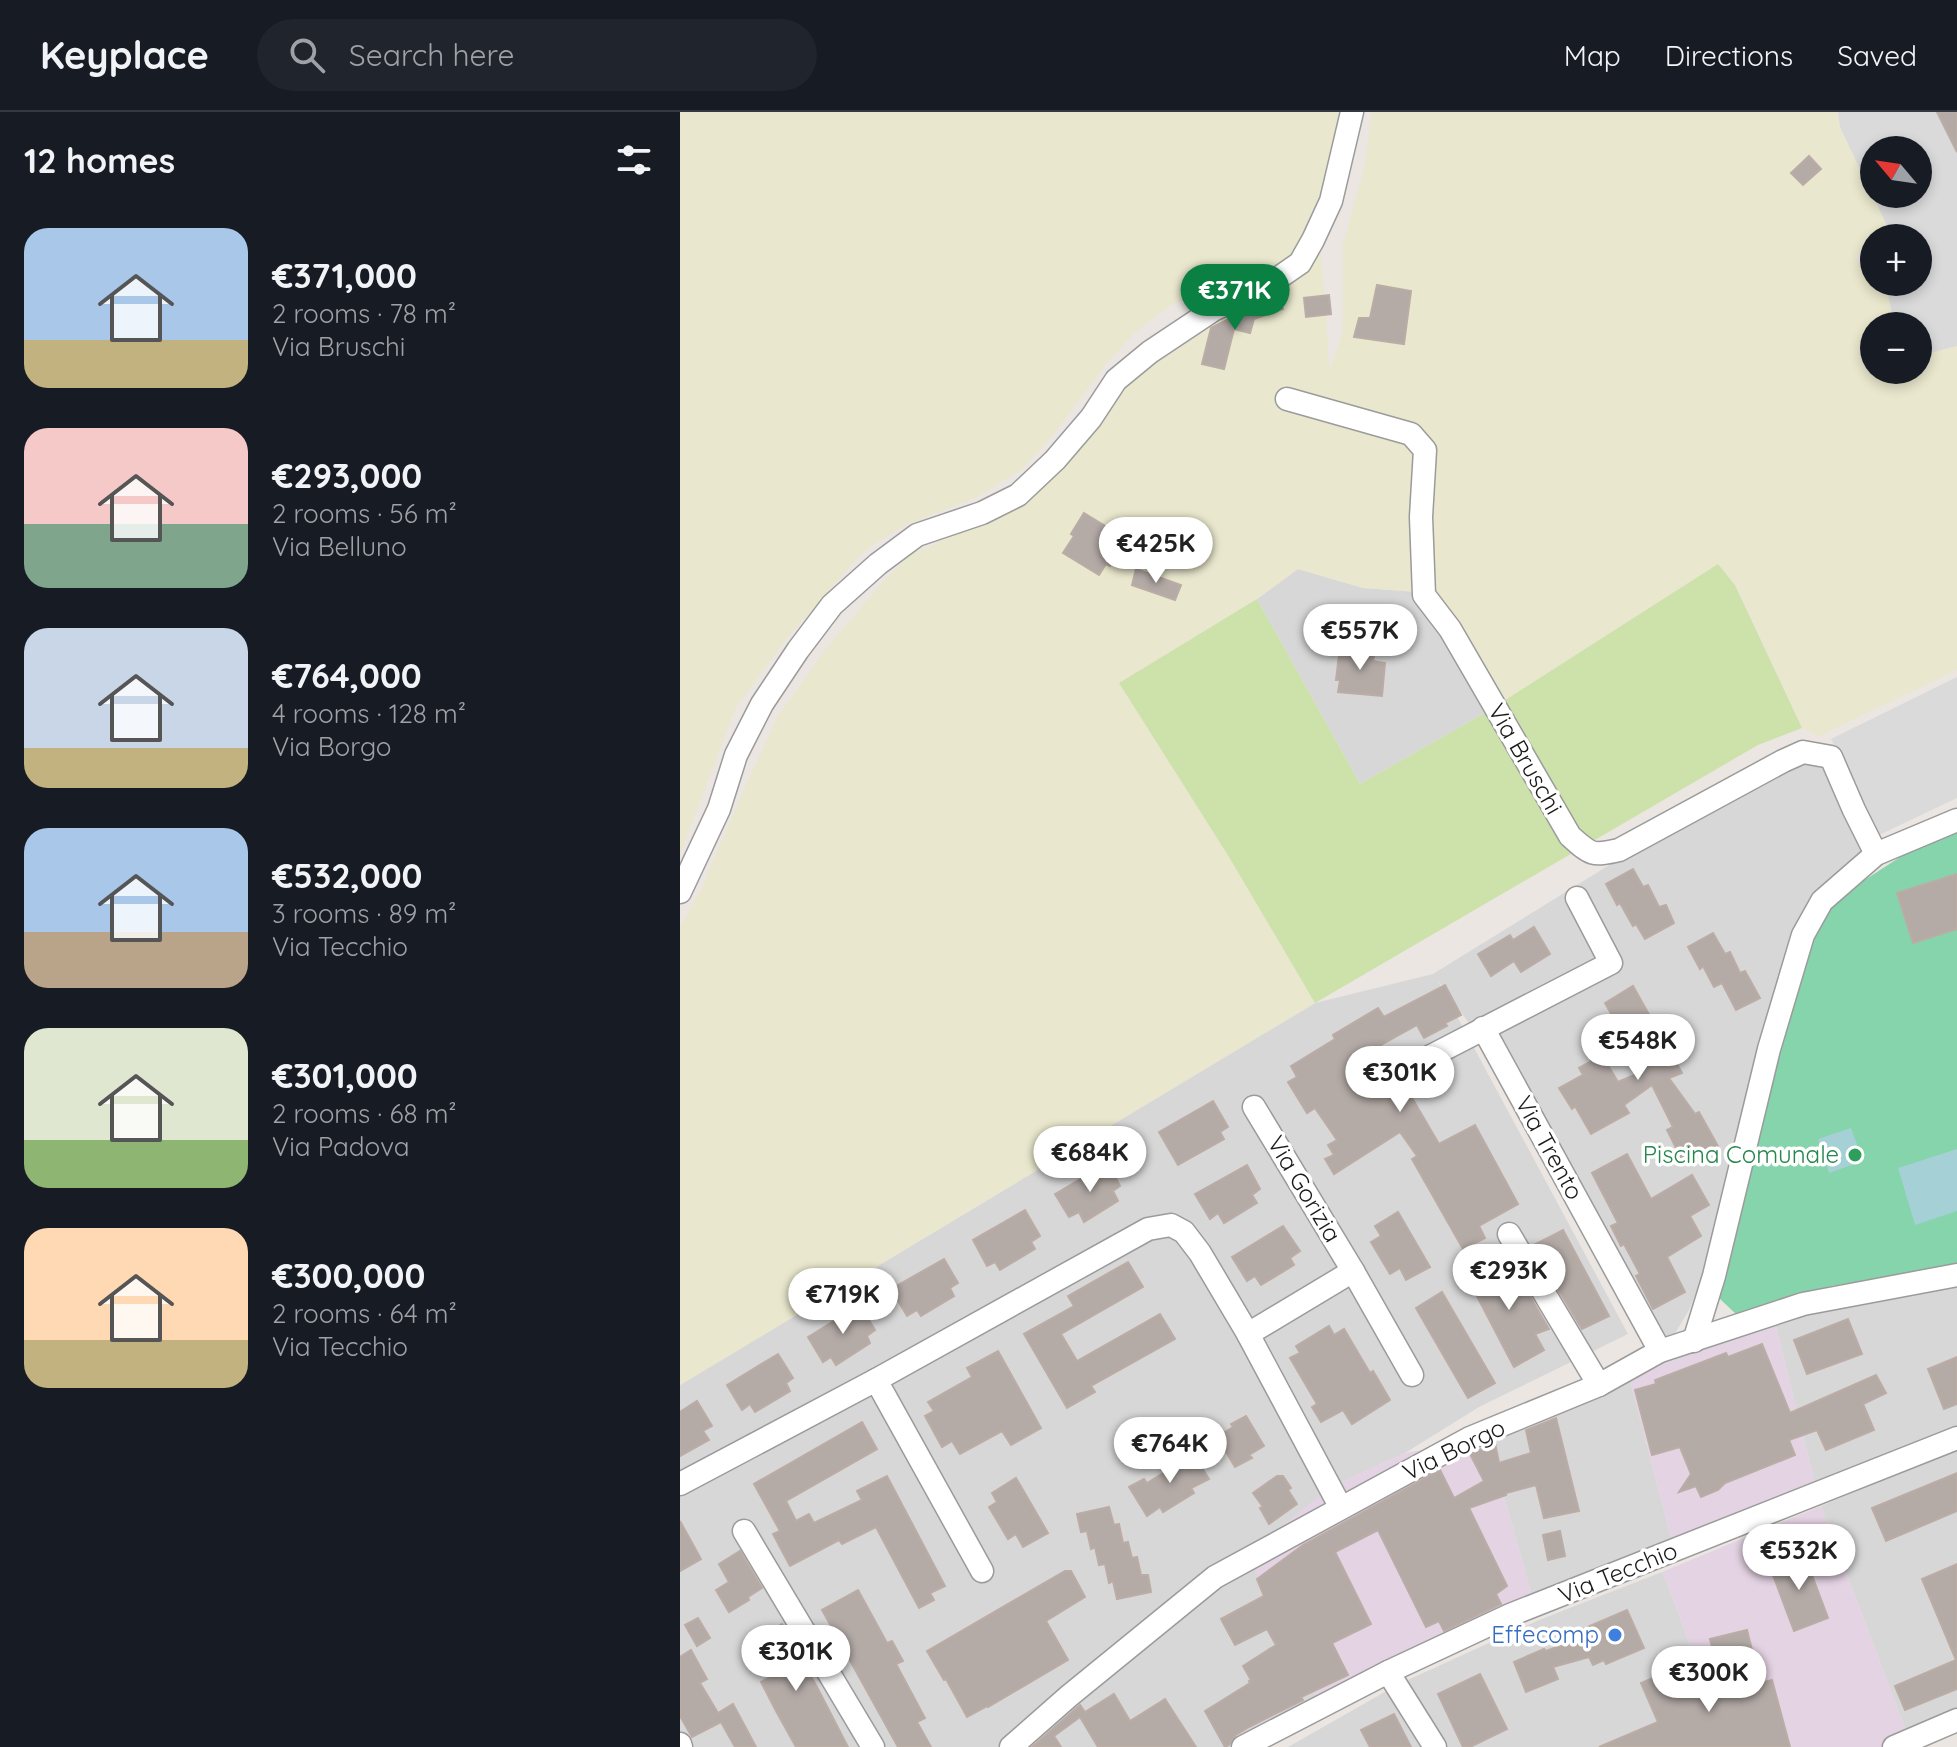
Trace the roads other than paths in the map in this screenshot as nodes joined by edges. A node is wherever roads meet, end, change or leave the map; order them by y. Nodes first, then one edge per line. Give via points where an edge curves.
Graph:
1 (1352, 112) edge
2 (1287, 399) dead end
3 (1957, 820) edge
4 (1876, 854) junction
5 (680, 892) edge
6 (1577, 898) dead end
7 (1483, 1028) junction
8 (1431, 1056) dead end
9 (1254, 1107) dead end
10 (1509, 1234) dead end
11 (1353, 1271) junction
12 (1957, 1275) edge
13 (1248, 1334) junction
14 (1694, 1341) junction
15 (1660, 1351) junction
16 (1412, 1375) dead end
17 (876, 1380) junction
18 (1599, 1385) junction
19 (1957, 1438) edge
20 (680, 1484) edge
21 (1341, 1508) junction
22 (744, 1531) dead end
23 (982, 1571) dead end
24 (1388, 1672) junction
25 (1957, 1720) edge
26 (873, 1747) edge
27 (1011, 1747) edge
28 (1243, 1747) edge
29 (1435, 1747) edge
30 (1894, 1747) edge

1 - 5 street via 1331,201 1300,263 1150,352 1116,380 1082,429 1018,495 917,535 832,605 762,704
2 - 4 street, Via Bruschi via 1411,434 1425,450 1424,595 1450,629 1570,836 1583,849 1598,855 1619,850 1803,752 1831,757
3 - 4 street
4 - 14 street via 1822,901 1803,935
6 - 7 street via 1611,963
7 - 8 street
7 - 15 street, Via Trento
9 - 11 street, Via Gorizia
10 - 18 street
11 - 13 street
11 - 16 street, Via Gorizia
12 - 14 street, Via Borgo via 1803,1304
13 - 17 street via 1200,1253 1171,1225 1148,1229
13 - 21 street
14 - 15 street, Via Borgo
15 - 18 street, Via Borgo
17 - 20 street
17 - 23 street
18 - 21 street, Via Borgo via 1470,1438
19 - 24 street, Via Tecchio via 1510,1615
21 - 27 street, Via Borgo via 1215,1577
22 - 26 street
24 - 28 street, Via Tecchio
24 - 29 street
25 - 30 street

